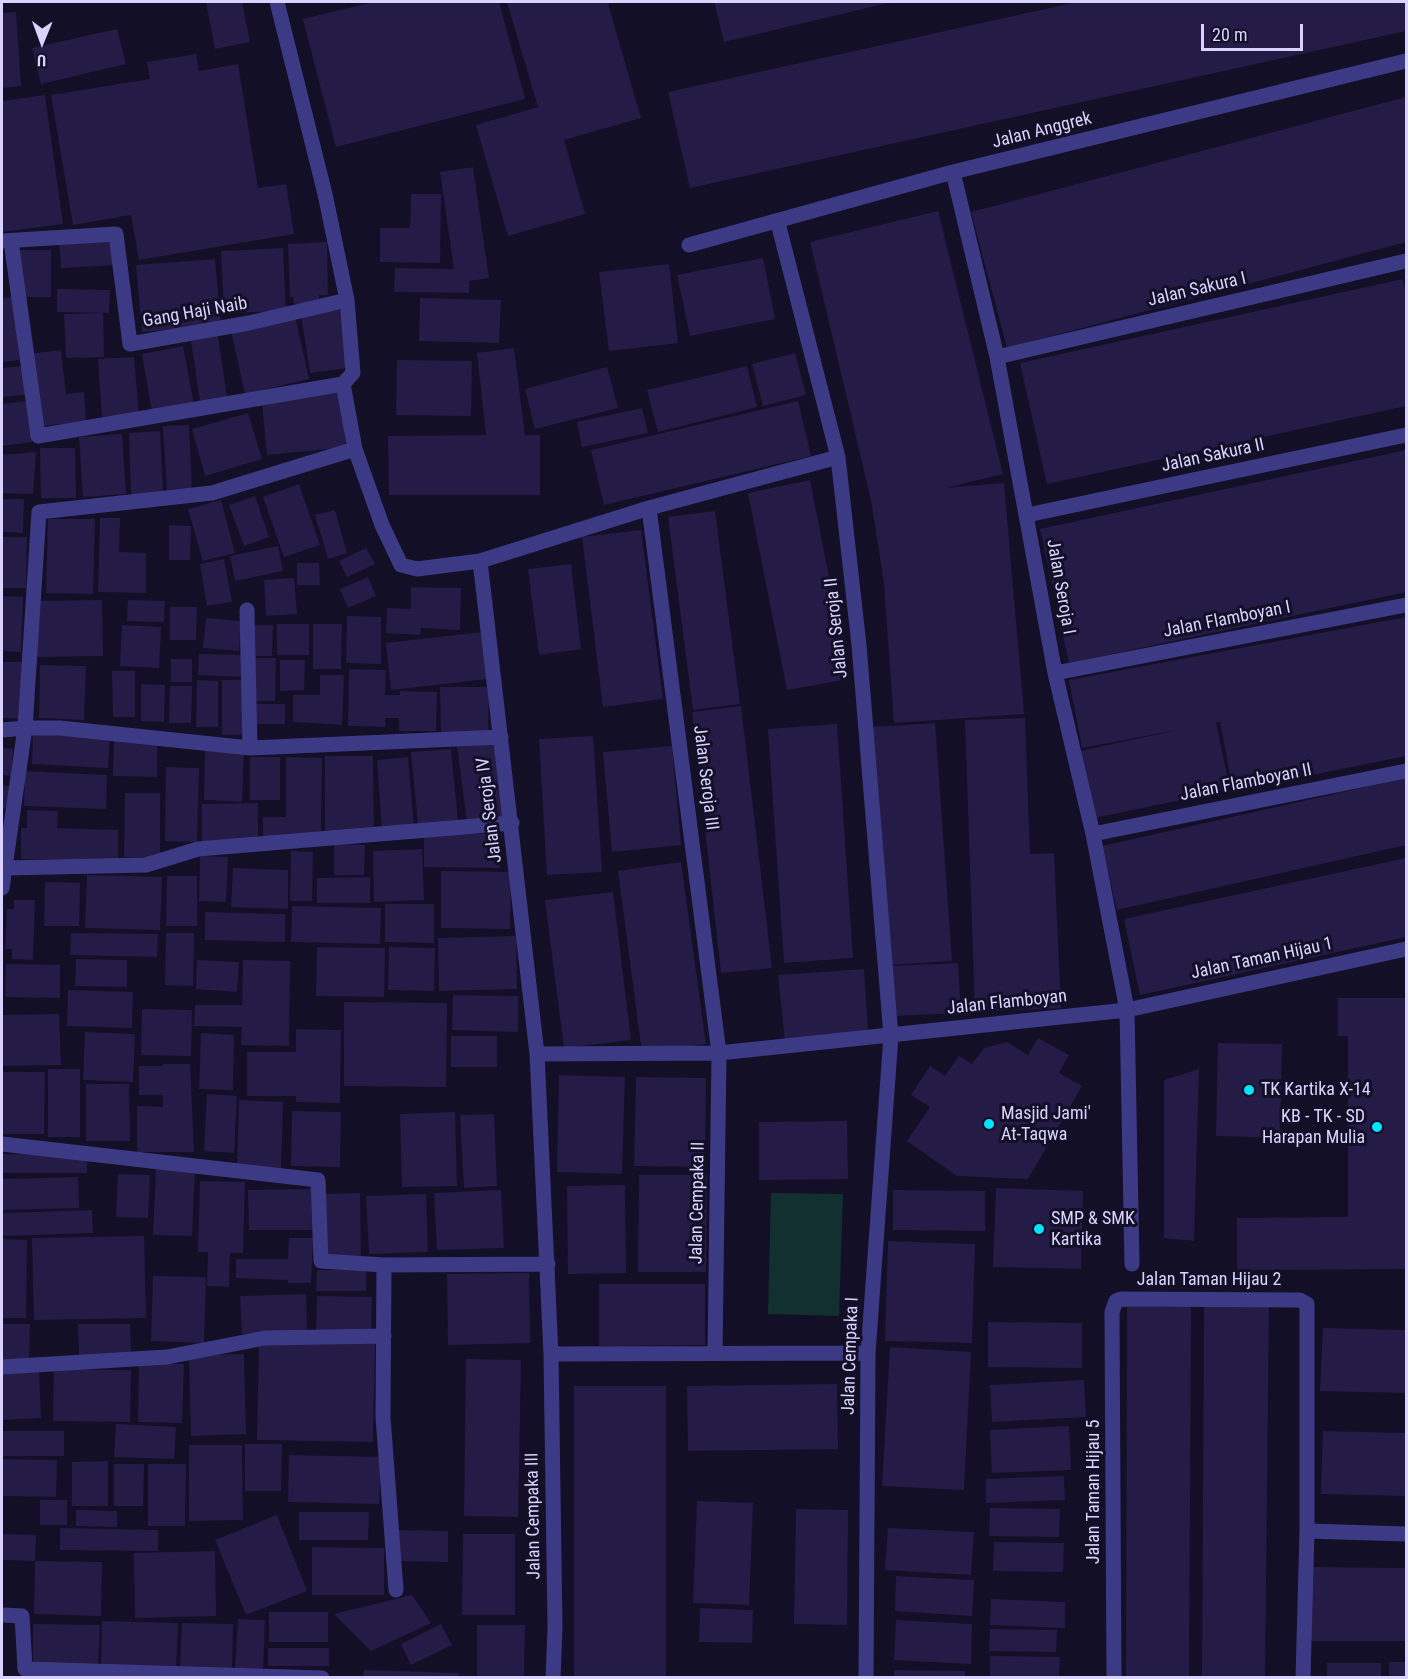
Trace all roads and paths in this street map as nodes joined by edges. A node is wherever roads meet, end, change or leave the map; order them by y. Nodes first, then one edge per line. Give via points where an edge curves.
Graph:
1 (277, 2) edge
2 (1407, 62) edge
3 (953, 172) junction
4 (778, 223) junction
5 (6, 241) edge
6 (689, 245) dead end
7 (1407, 261) edge
8 (346, 300) junction
9 (997, 357) junction
10 (343, 384) junction
11 (1407, 435) edge
12 (355, 449) junction
13 (838, 457) junction
14 (649, 508) junction
15 (1027, 515) junction
16 (480, 561) junction
17 (1407, 605) edge
18 (247, 610) dead end
19 (1055, 673) junction
20 (25, 728) junction
21 (2, 730) edge
22 (501, 736) junction
23 (250, 748) junction
24 (1407, 771) edge
25 (512, 823) junction
26 (1093, 834) junction
27 (5, 868) junction
28 (2, 888) edge
29 (1407, 948) edge
30 (1127, 1010) junction
31 (891, 1036) junction
32 (719, 1053) junction
33 (537, 1054) junction
34 (2, 1144) edge
35 (384, 1264) junction
36 (548, 1264) junction
37 (1132, 1264) dead end
38 (1113, 1306) joint
39 (384, 1336) junction
40 (715, 1353) junction
41 (868, 1353) junction
42 (551, 1354) junction
43 (2, 1367) edge
44 (1307, 1531) junction
45 (1407, 1534) edge
46 (396, 1590) dead end
47 (2, 1615) edge
48 (322, 1677) edge
49 (553, 1677) edge
50 (866, 1677) edge
51 (1114, 1677) edge
52 (1303, 1677) edge

1 - 8 street via 325,194
2 - 3 street, Jalan Anggrek
3 - 4 street, Jalan Anggrek
3 - 9 street, Jalan Seroja I
4 - 6 street, Jalan Anggrek
4 - 13 street, Jalan Seroja II
5 - 8 street, Gang Haji Naib via 116,234 130,344 249,323
5 - 10 street via 38,436
7 - 9 street, Jalan Sakura I
8 - 10 street via 352,373
9 - 15 street, Jalan Seroja I
10 - 12 street
11 - 15 street, Jalan Sakura II
12 - 16 street via 401,565 417,569
12 - 20 street via 212,493 39,512
13 - 14 street
13 - 31 street, Jalan Seroja II via 858,633
14 - 16 street
14 - 32 street, Jalan Seroja III
15 - 19 street, Jalan Seroja I
16 - 22 street, Jalan Seroja IV
17 - 19 street, Jalan Flamboyan I
18 - 23 street
19 - 26 street, Jalan Seroja I
20 - 21 street
20 - 23 street via 60,728
20 - 27 street
22 - 23 street
22 - 25 street, Jalan Seroja IV
24 - 26 street, Jalan Flamboyan II
25 - 27 street via 198,849 146,865
25 - 33 street, Jalan Seroja IV
26 - 30 street, Jalan Seroja I
27 - 28 street
29 - 30 street, Jalan Taman Hijau 1
30 - 31 street, Jalan Flamboyan
30 - 37 street, Jalan Seroja I
31 - 32 street
31 - 41 street, Jalan Cempaka I
32 - 33 street
32 - 40 street, Jalan Cempaka II
33 - 36 street, Jalan Cempaka III
34 - 35 street via 318,1180 321,1261
35 - 36 street
35 - 39 street
36 - 42 street, Jalan Cempaka III
38 - 44 street, Jalan Taman Hijau 2 via 1121,1299 1300,1300 1307,1304
38 - 51 street, Jalan Taman Hijau 5
39 - 43 street via 265,1338 167,1357
39 - 46 street via 383,1417
40 - 41 street
40 - 42 street
41 - 50 street, Jalan Cempaka I
42 - 49 street, Jalan Cempaka III
44 - 45 street
44 - 52 street
47 - 48 street via 22,1616 25,1669

